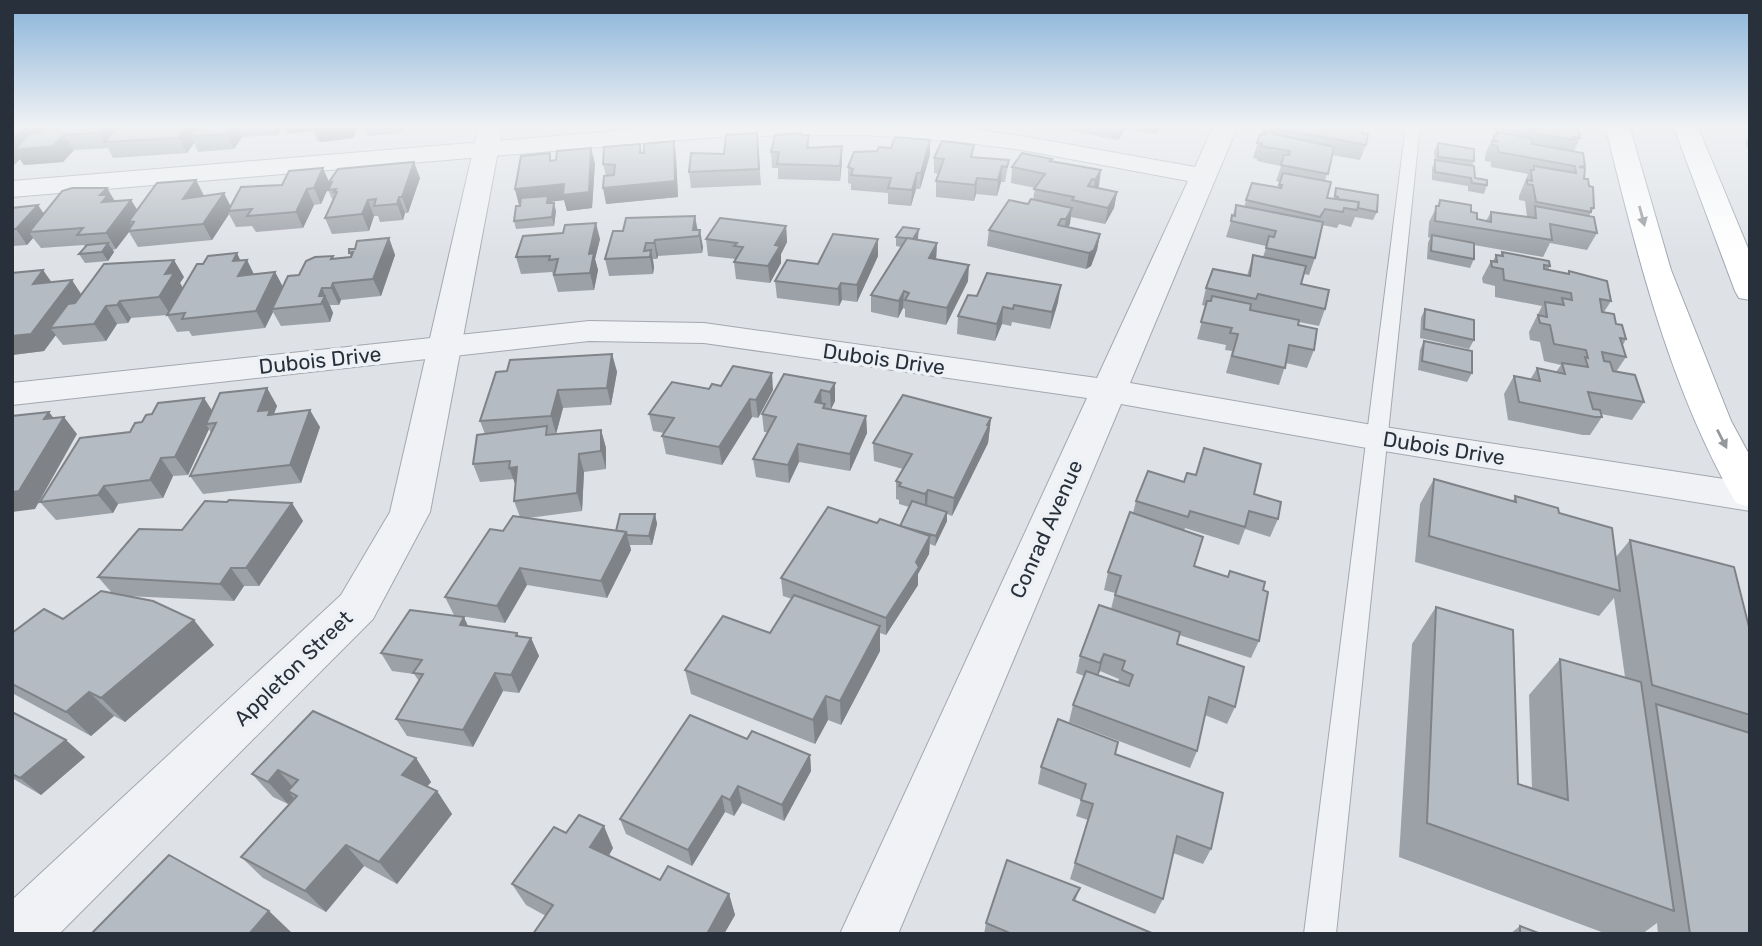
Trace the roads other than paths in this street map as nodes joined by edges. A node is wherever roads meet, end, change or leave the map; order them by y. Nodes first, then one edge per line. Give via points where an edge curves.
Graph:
1 (197, 169) edge
2 (481, 169) edge
3 (1167, 169) edge
4 (1206, 169) edge
5 (1408, 169) edge
6 (1629, 169) edge
7 (1702, 169) edge
8 (1203, 176) junction
9 (12, 189) edge
10 (1750, 291) edge
11 (443, 346) junction
12 (1107, 390) junction
13 (12, 394) edge
14 (1378, 438) junction
15 (1750, 495) edge
16 (18, 934) edge
17 (869, 934) edge
18 (1320, 934) edge

1 - 9 street
2 - 11 street, Appleton Street
3 - 8 street
4 - 8 street, Conrad Avenue
5 - 14 lane
6 -> 15 main road via 1656,270 1713,421
7 - 10 main road
8 - 12 street, Conrad Avenue
11 - 12 street, Dubois Drive via 589,331 704,333
11 - 13 street, Dubois Drive
11 - 16 street, Appleton Street via 410,512 357,607
12 - 14 street, Dubois Drive
12 - 17 street, Conrad Avenue
14 - 15 street, Dubois Drive
14 - 18 lane

